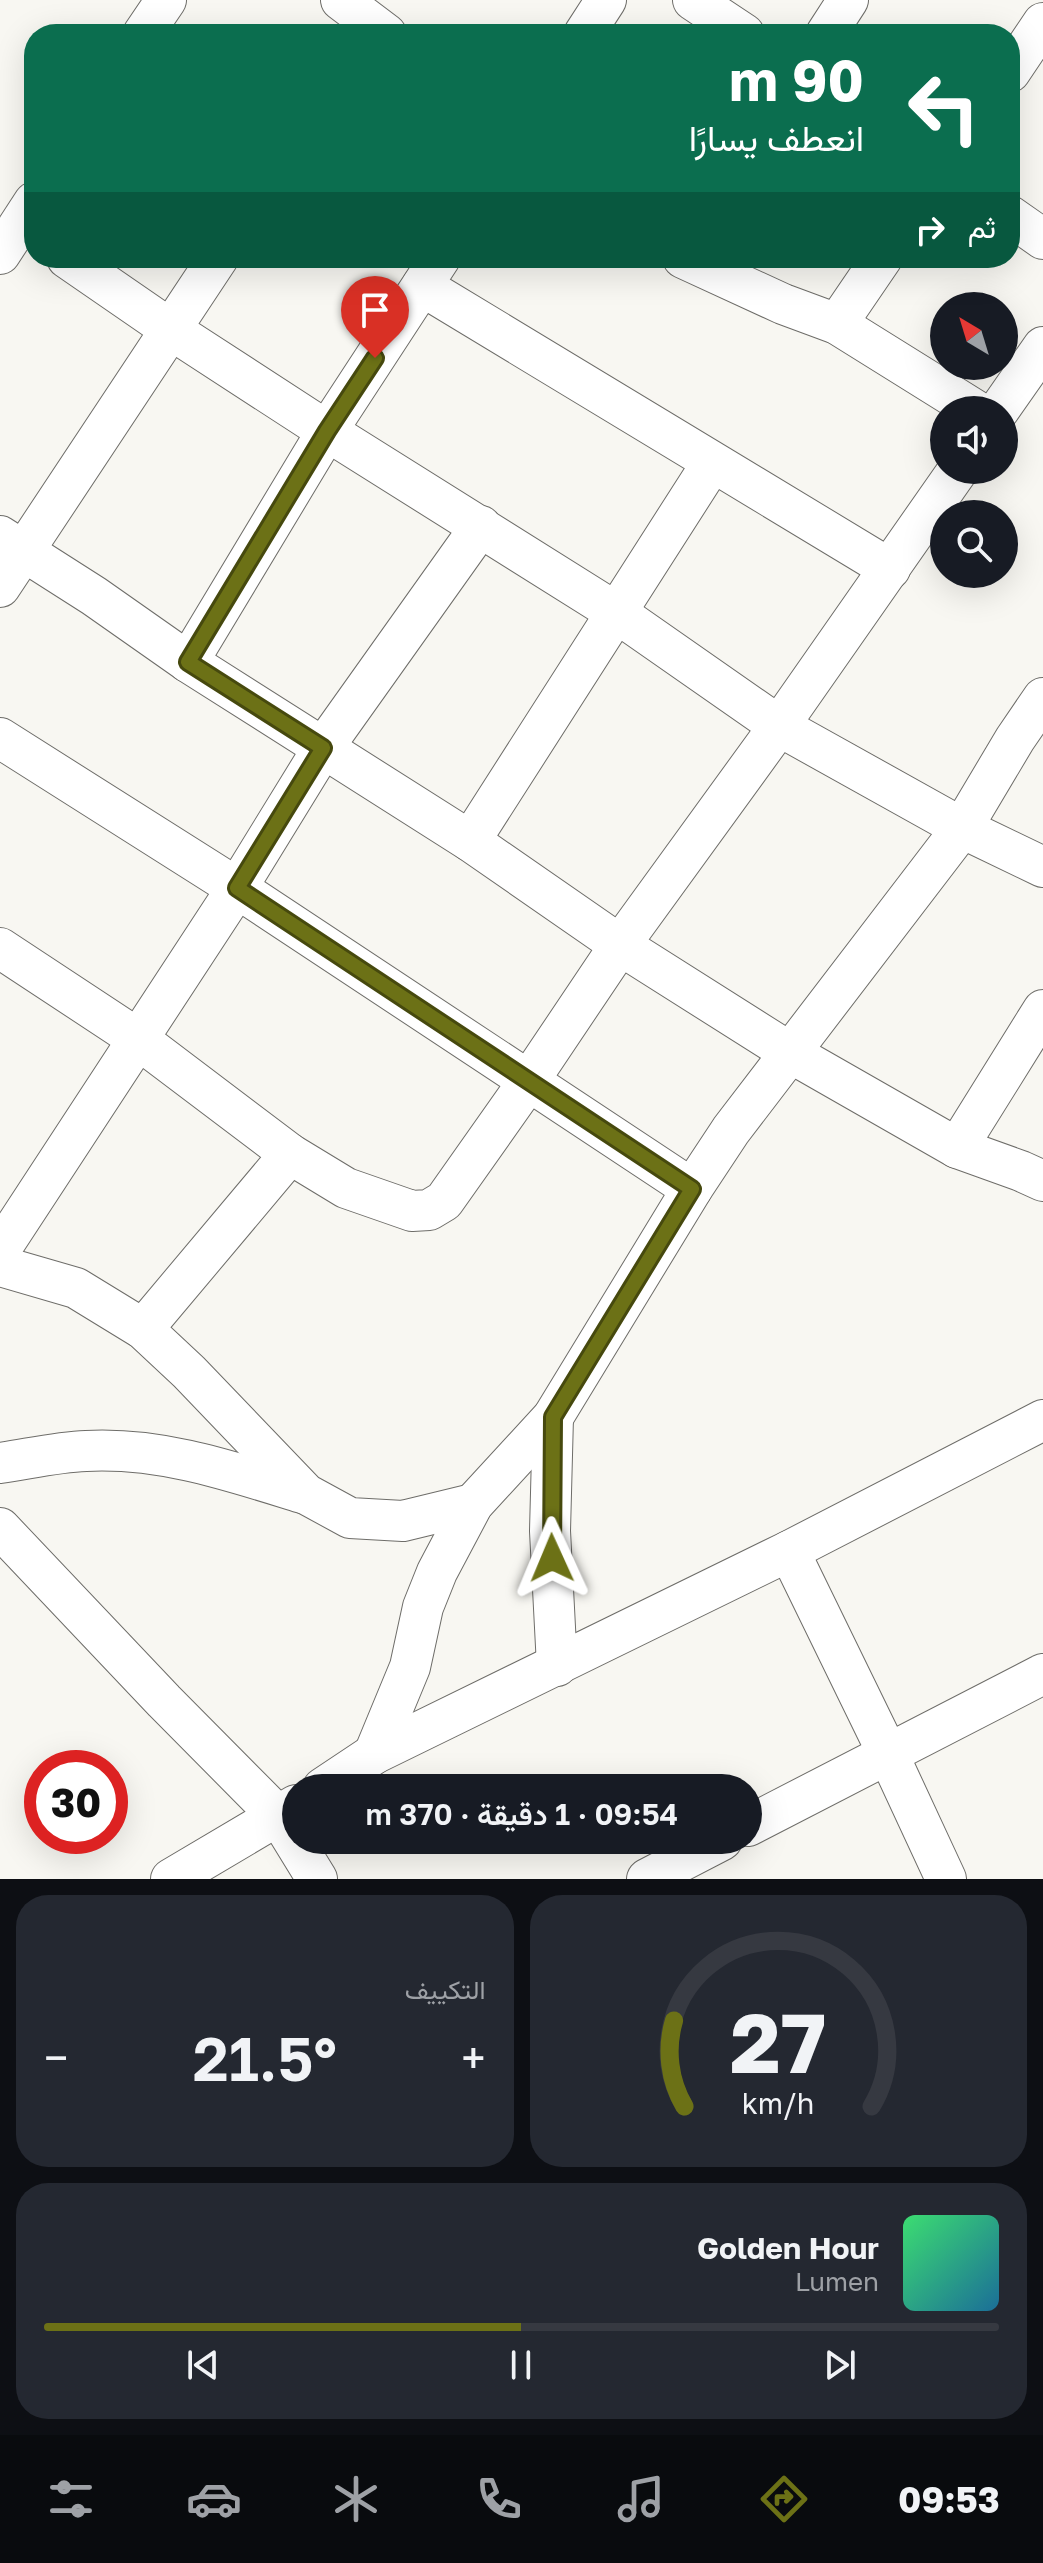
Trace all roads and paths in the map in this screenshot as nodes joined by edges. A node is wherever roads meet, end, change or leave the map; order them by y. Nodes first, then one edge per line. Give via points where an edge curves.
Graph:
1 (166, 0) edge
2 (341, 0) edge
3 (606, 0) edge
4 (693, 0) edge
5 (848, 0) edge
6 (1026, 0) edge
7 (1043, 13) edge
8 (381, 23) edge
9 (1043, 23) edge
10 (150, 24) edge
11 (590, 24) edge
12 (729, 24) edge
13 (832, 24) edge
14 (1020, 57) edge
15 (1020, 223) edge
16 (1043, 239) edge
17 (82, 268) edge
18 (211, 268) edge
19 (705, 268) edge
20 (875, 268) edge
21 (431, 272) edge
22 (837, 324) junction
23 (170, 329) junction
24 (1043, 347) edge
25 (953, 396) edge
26 (1009, 396) edge
27 (327, 431) junction
28 (712, 463) junction
29 (948, 484) edge
30 (481, 526) junction
31 (12, 543) edge
32 (890, 569) junction
33 (0, 587) edge
34 (617, 613) junction
35 (188, 662) junction
36 (1043, 698) edge
37 (779, 726) junction
38 (0, 738) edge
39 (323, 748) junction
40 (962, 828) junction
41 (470, 841) junction
42 (1043, 867) edge
43 (237, 888) junction
44 (620, 945) junction
45 (0, 948) edge
46 (1043, 1010) edge
47 (138, 1039) junction
48 (789, 1052) junction
49 (528, 1082) junction
50 (957, 1148) junction
51 (290, 1154) junction
52 (1043, 1181) edge
53 (692, 1189) junction
54 (0, 1250) edge
55 (0, 1266) edge
56 (143, 1329) junction
57 (553, 1417) junction
58 (1043, 1420) edge
59 (0, 1463) edge
60 (306, 1494) junction
61 (473, 1504) junction
62 (0, 1528) edge
63 (789, 1551) junction
64 (557, 1666) junction
65 (1043, 1674) edge
66 (374, 1754) junction
67 (888, 1754) junction
68 (344, 1774) edge
69 (282, 1807) edge
70 (282, 1814) edge
71 (762, 1819) edge
72 (306, 1854) edge
73 (695, 1854) edge
74 (171, 1879) edge
75 (317, 1879) edge
76 (647, 1879) edge
77 (946, 1879) edge

1 - 10 street
2 - 8 street
3 - 11 street
4 - 12 street
5 - 13 street
6 - 7 street
9 - 14 street
15 - 16 street
17 - 23 street
18 - 23 street
19 - 22 street
20 - 22 street
21 - 27 street
21 - 28 street
22 - 25 street
23 - 27 street
23 - 31 street
24 - 26 street
27 - 30 street
27 - 35 street
28 - 32 street
28 - 34 street
29 - 32 street
30 - 34 street
30 - 39 street
31 - 33 street
31 - 35 street
32 - 37 street
34 - 37 street
34 - 41 street
35 - 39 street
36 - 40 street
37 - 40 street
37 - 44 street
38 - 43 street
39 - 41 street
39 - 43 street
40 - 42 street
40 - 48 street
41 - 44 street
43 - 47 street
43 - 49 street
44 - 48 street
44 - 49 street
45 - 47 street
46 - 50 street
47 - 51 street
47 - 54 street
48 - 50 street
48 - 53 street
49 - 51 street via 444,1201 429,1210 412,1211 346,1188
49 - 53 street
50 - 52 street
51 - 56 street
53 - 57 street
55 - 56 street via 76,1288
56 - 60 street
57 - 61 street
57 - 64 street via 550,1531
58 - 63 street
59 - 60 street via 86,1451 154,1454 193,1460
60 - 61 street via 350,1518 403,1521
61 - 66 street via 423,1607 410,1667
62 - 69 street via 164,1701
63 - 64 street
63 - 67 street
64 - 66 street
65 - 67 street
66 - 68 street
67 - 71 street
67 - 77 street
70 - 74 street
72 - 75 street
73 - 76 street

